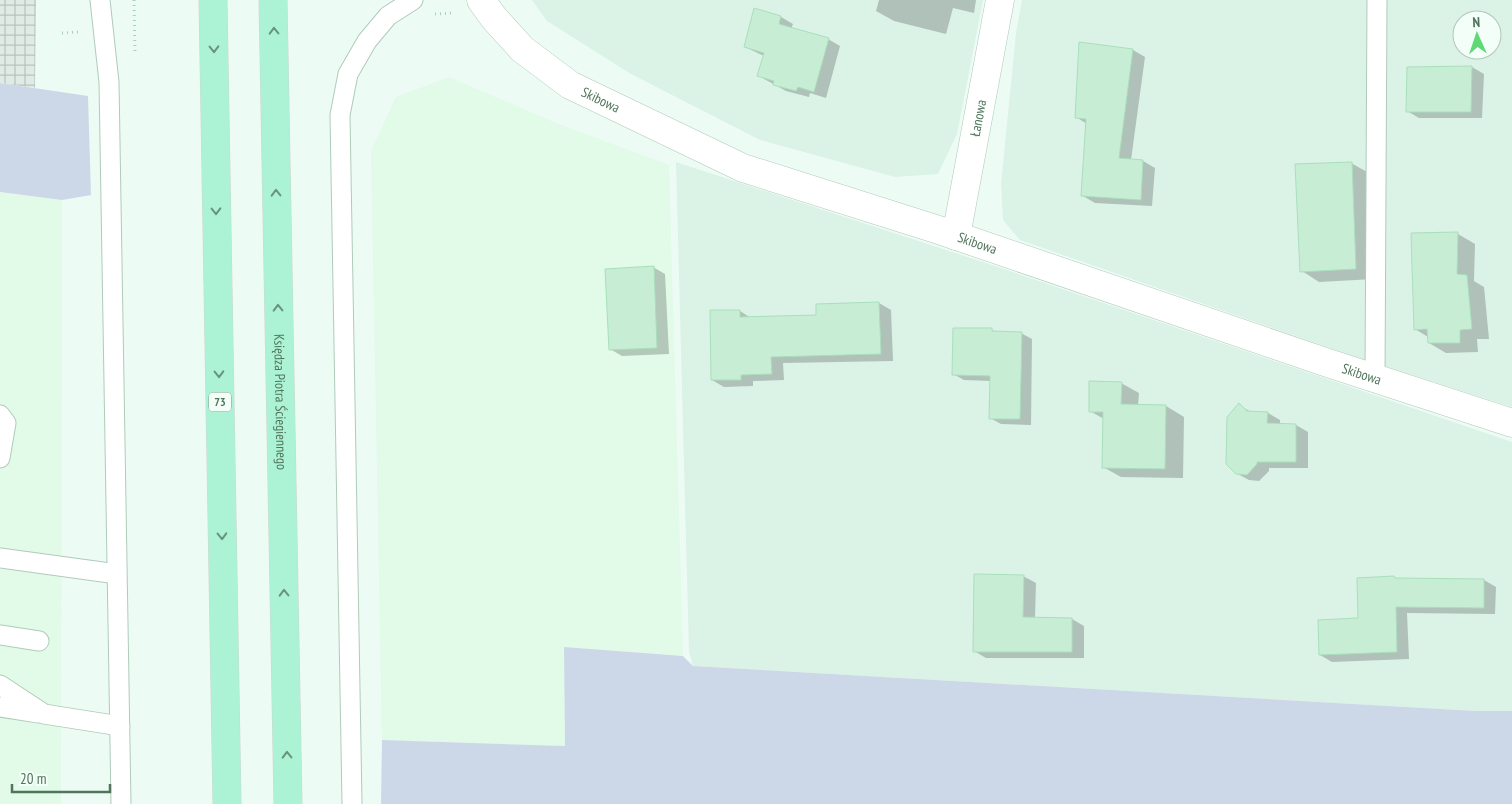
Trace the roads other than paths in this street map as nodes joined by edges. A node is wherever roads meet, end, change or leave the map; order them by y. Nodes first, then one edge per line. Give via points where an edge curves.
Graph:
1 (100, 0) edge
2 (213, 0) edge
3 (273, 0) edge
4 (413, 0) edge
5 (481, 0) edge
6 (1000, 0) edge
7 (1377, 0) edge
8 (956, 236) junction
9 (1375, 378) junction
10 (0, 415) edge
11 (1512, 423) edge
12 (0, 458) edge
13 (0, 558) edge
14 (117, 574) junction
15 (0, 635) edge
16 (39, 641) dead end
17 (0, 685) edge
18 (0, 707) edge
19 (44, 714) junction
20 (120, 726) junction
21 (121, 804) edge
22 (227, 804) edge
23 (288, 804) edge
24 (352, 804) edge

1 - 14 lane via 109,82
2 -> 22 main road, 73
23 -> 3 main road, Księdza Piotra Ściegiennego
4 - 24 lane via 388,16 367,41 348,74 340,115
5 - 8 street, Skibowa via 522,49 570,85 591,96 743,168
6 - 8 street, Łanowa
7 - 9 lane
8 - 9 street, Skibowa
9 - 11 street, Skibowa
10 - 12 lane via 6,423
13 - 14 lane
14 - 20 lane
15 - 16 lane
17 - 19 lane
18 - 19 lane
19 - 20 lane
20 - 21 lane

